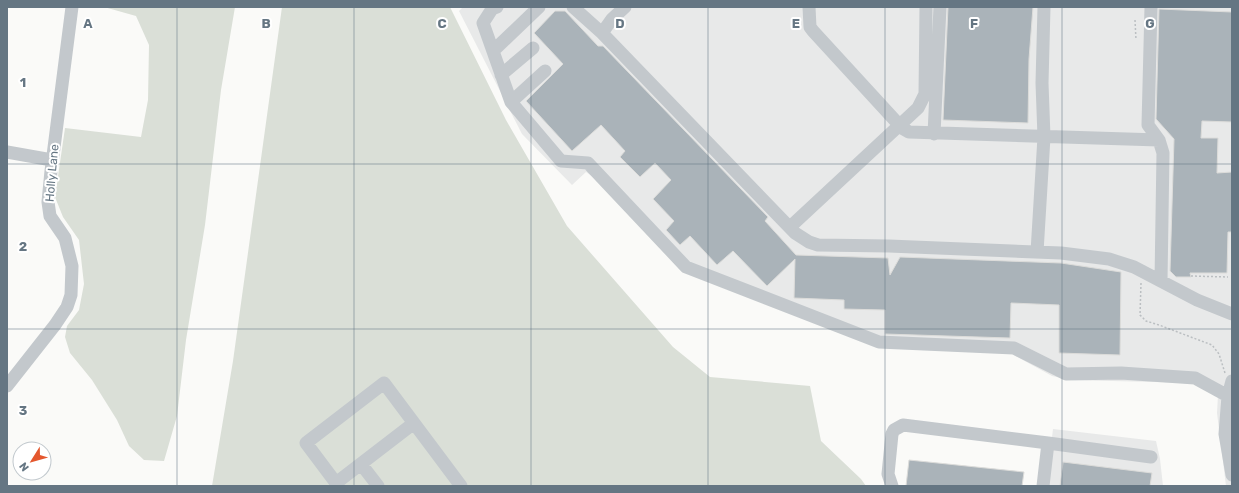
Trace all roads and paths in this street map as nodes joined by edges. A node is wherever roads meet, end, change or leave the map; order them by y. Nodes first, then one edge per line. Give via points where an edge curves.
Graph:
1 (72, 7) edge
2 (497, 7) edge
3 (539, 7) edge
4 (573, 7) edge
5 (625, 7) edge
6 (809, 7) edge
7 (926, 7) edge
8 (940, 7) edge
9 (1044, 7) edge
10 (1151, 7) edge
11 (1135, 20) dead end
12 (602, 33) junction
13 (1136, 40) dead end
14 (533, 48) dead end
15 (493, 51) junction
16 (931, 61) junction
17 (545, 71) dead end
18 (502, 75) junction
19 (925, 94) junction
20 (512, 102) junction
21 (898, 124) junction
22 (930, 133) junction
23 (1044, 136) junction
24 (1159, 140) junction
25 (7, 152) edge
26 (52, 160) junction
27 (790, 227) junction
28 (1037, 252) junction
29 (1190, 276) dead end
30 (1228, 277) dead end
31 (1141, 280) dead end
32 (1161, 281) junction
33 (1232, 314) edge
34 (1228, 377) edge
35 (7, 386) edge
36 (1228, 396) junction
37 (414, 423) junction
38 (1048, 443) junction
39 (1151, 457) dead end
40 (361, 464) junction
41 (1232, 475) edge
42 (378, 486) edge
43 (461, 486) edge
44 (892, 486) edge
45 (1043, 486) edge

1 - 26 street, Holly Lane
2 - 15 street via 492,9 483,23
3 - 15 street
4 - 12 street
5 - 12 street
6 - 21 street via 812,31
7 - 16 street
8 - 16 street
9 - 23 street
10 - 24 street via 1148,126
11 - 13 path
12 - 27 street
14 - 18 street
15 - 18 street
16 - 19 street
16 - 22 street
17 - 20 street
18 - 20 street
19 - 21 street via 918,108
19 - 22 street
20 - 36 street via 561,161 588,163 686,267 880,342 1014,348 1066,374 1121,373 1195,378
21 - 22 street via 909,132
21 - 27 street
22 - 23 street
23 - 24 street
23 - 28 street
24 - 32 street via 1163,153
25 - 26 street
26 - 35 street, Holly Lane via 48,202 50,216 65,238 72,266 71,295 67,307 55,325
27 - 28 street via 818,246
28 - 32 street via 1109,258
29 - 30 path
31 - 34 path via 1140,315 1146,322 1212,345 1219,354
32 - 33 street via 1197,300
34 - 36 street
36 - 41 street via 1225,434
37 - 40 street
37 - 40 street via 384,383 306,443 336,482
37 - 43 street
38 - 39 street
38 - 44 street via 903,425 892,434 888,474
38 - 45 street
40 - 42 street

